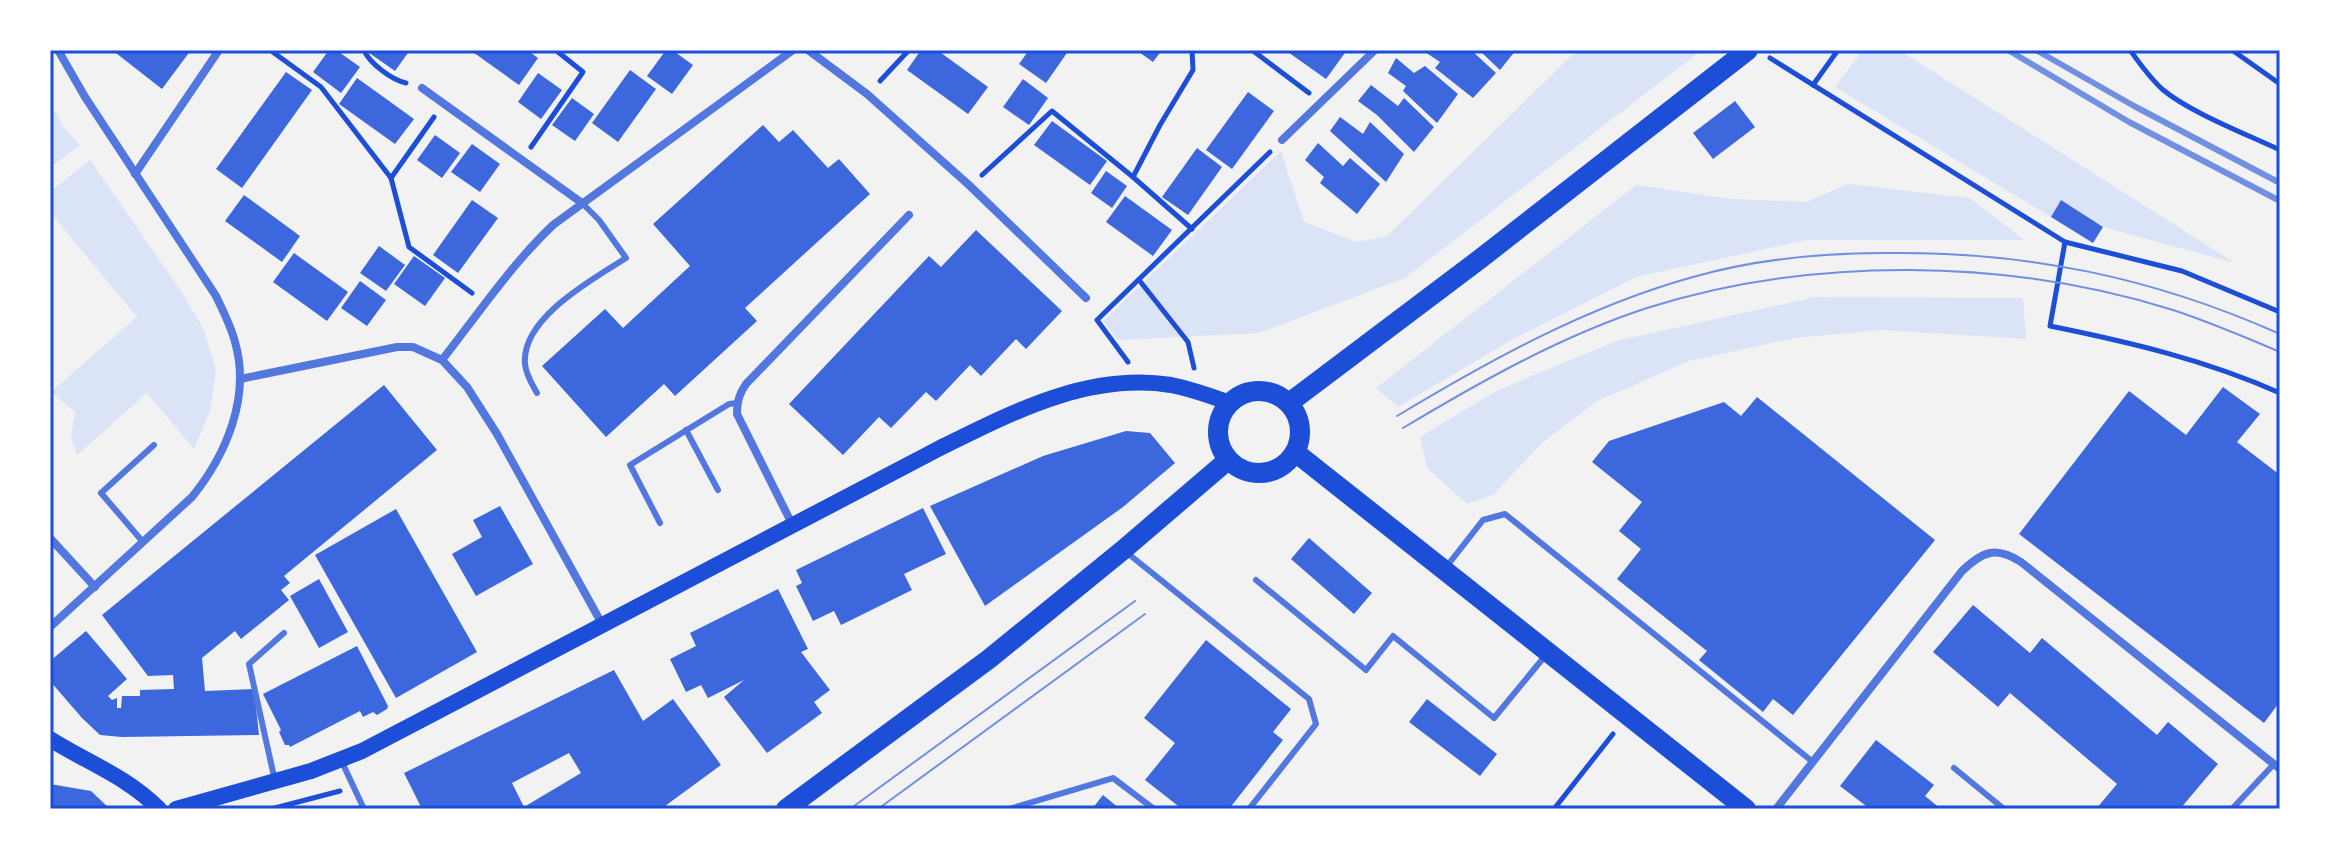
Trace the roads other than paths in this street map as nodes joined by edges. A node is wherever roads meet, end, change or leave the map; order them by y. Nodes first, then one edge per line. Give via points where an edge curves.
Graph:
1 (58, 50) edge
2 (219, 50) edge
3 (793, 50) edge
4 (808, 50) edge
5 (1375, 50) edge
6 (1748, 50) edge
7 (422, 88) road end
8 (1282, 140) road end
9 (135, 174) junction
10 (582, 203) junction
11 (909, 215) dead end
12 (1086, 298) dead end
13 (442, 360) junction
14 (240, 379) junction
15 (537, 393) dead end
16 (737, 403) junction
17 (1230, 403) junction
18 (1289, 403) junction
19 (686, 430) junction
20 (154, 445) dead end
21 (1295, 452) junction
22 (1228, 460) junction
23 (718, 490) dead end
24 (660, 523) dead end
25 (792, 524) junction
26 (50, 538) edge
27 (143, 542) junction
28 (1123, 550) junction
29 (1445, 569) junction
30 (1256, 580) dead end
31 (95, 587) junction
32 (602, 624) junction
33 (50, 627) edge
34 (284, 633) dead end
35 (1547, 653) junction
36 (50, 739) edge
37 (341, 760) junction
38 (1813, 762) junction
39 (2277, 767) edge
40 (1954, 768) dead end
41 (275, 781) junction
42 (159, 809) edge
43 (176, 809) edge
44 (364, 809) edge
45 (786, 809) edge
46 (1009, 809) edge
47 (1154, 809) edge
48 (1249, 809) edge
49 (1746, 809) edge
50 (1776, 809) edge
51 (2004, 809) edge
52 (2232, 809) edge

1 - 9 street
2 - 9 street
3 - 10 street
4 - 12 street via 867,94
5 - 8 street
6 - 18 main road
7 - 10 street
9 - 14 street via 216,296 235,343
10 - 13 street via 536,242
10 - 15 lane via 626,258 561,302 533,336 524,361
11 - 16 street via 746,384
13 - 14 street via 413,347 397,347
13 - 32 street via 497,434
14 - 27 street via 234,419 217,462 192,497
16 - 19 lane
16 - 25 street via 745,432
17 - 18 main road via 1259,390
17 - 22 main road via 1218,434
17 - 25 main road via 1201,392 1143,383 1067,392 1003,417
18 - 21 main road via 1301,432
19 - 23 lane
19 - 24 lane via 630,465
20 - 27 lane via 101,493
21 - 22 main road via 1279,468 1261,473 1250,473
21 - 29 main road
22 - 28 main road
25 - 32 main road
26 - 31 street
27 - 31 street
28 - 45 main road via 989,659
28 - 48 lane via 1309,699 1316,724
29 - 35 main road
29 - 38 lane via 1483,520 1505,514
30 - 35 lane via 1366,670 1393,636 1494,718
31 - 33 street
32 - 37 main road
34 - 41 lane via 249,664
35 - 49 main road
36 - 42 main road via 123,778
37 - 41 main road
37 - 44 lane
38 - 39 street via 1962,571 1997,552 2021,562
38 - 50 street
39 - 52 lane
40 - 51 lane
41 - 43 main road
46 - 47 lane via 1113,778

